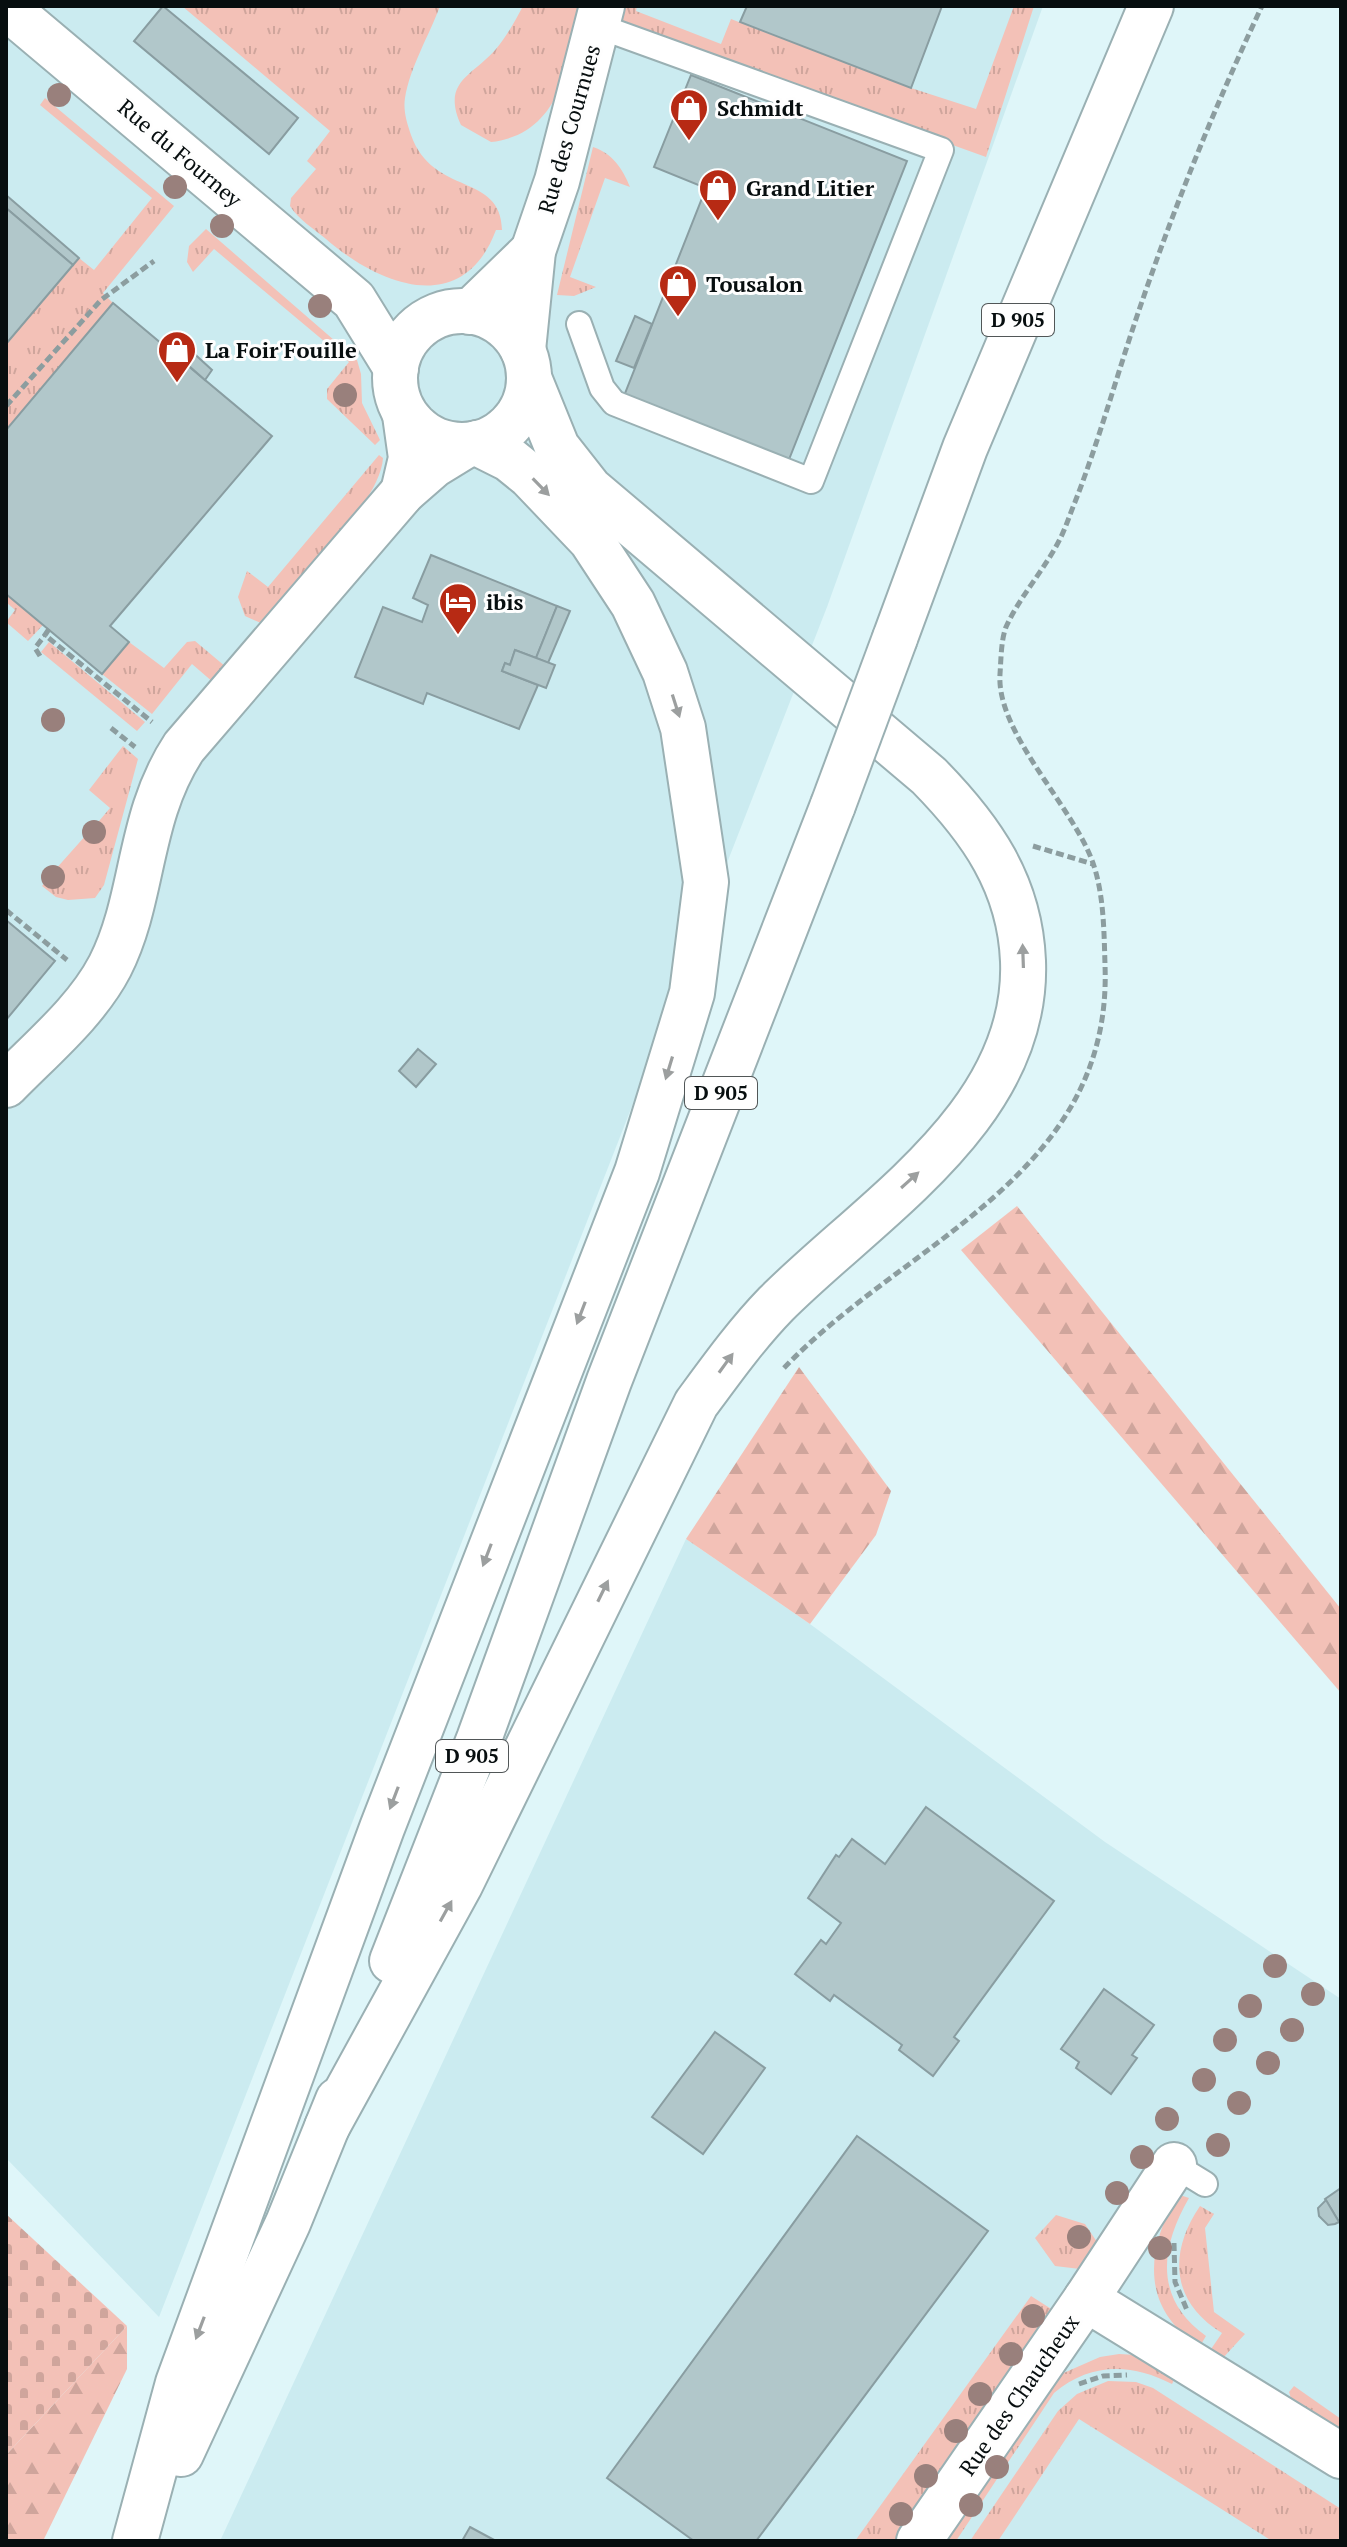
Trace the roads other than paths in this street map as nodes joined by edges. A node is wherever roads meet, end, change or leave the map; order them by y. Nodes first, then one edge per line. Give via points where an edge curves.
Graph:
1 (1151, 6) edge
2 (6, 7) edge
3 (600, 16) edge
4 (533, 251) junction
5 (354, 300) junction
6 (449, 316) junction
7 (579, 324) dead end
8 (526, 364) junction
9 (396, 368) junction
10 (405, 415) junction
11 (471, 444) junction
12 (403, 492) junction
13 (6, 1085) edge
14 (327, 2127) junction
15 (1189, 2174) dead end
16 (1086, 2299) junction
17 (1341, 2456) edge
18 (136, 2541) edge
19 (919, 2541) edge

1 - 14 main road, D 905, bridge via 965,448
2 - 5 main road, Rue du Fourney
3 - 4 main road, Rue des Cournues
3 - 7 lane via 941,150 811,481 614,403 602,388
4 - 6 main road, Rue des Cournues
4 - 8 main road, Rue des Cournues
5 - 6 main road, Rue du Fourney
5 - 9 main road, Rue du Fourney
6 - 8 main road via 492,318 510,331
6 - 9 main road via 407,341
8 - 11 main road via 523,407 515,420 492,439
14 -> 8 main road via 460,1885 696,1404 775,1305 952,1136 1003,1063 1024,984 1014,900 993,854 966,814 929,776 590,489 557,447
9 - 10 main road via 395,385
10 - 11 main road via 421,432 442,442
10 - 12 main road via 411,458
11 - 12 main road via 434,465
11 -> 18 main road via 509,459 591,540 633,604 665,672 683,728 706,882 692,993 637,1172 382,1828 178,2383
12 - 13 main road via 184,747 160,790 111,963 90,999
14 - 18 main road, D 905 via 288,2223
15 - 16 main road
16 - 17 main road, Rue des Chaucheux
16 - 19 main road, Rue des Chaucheux

